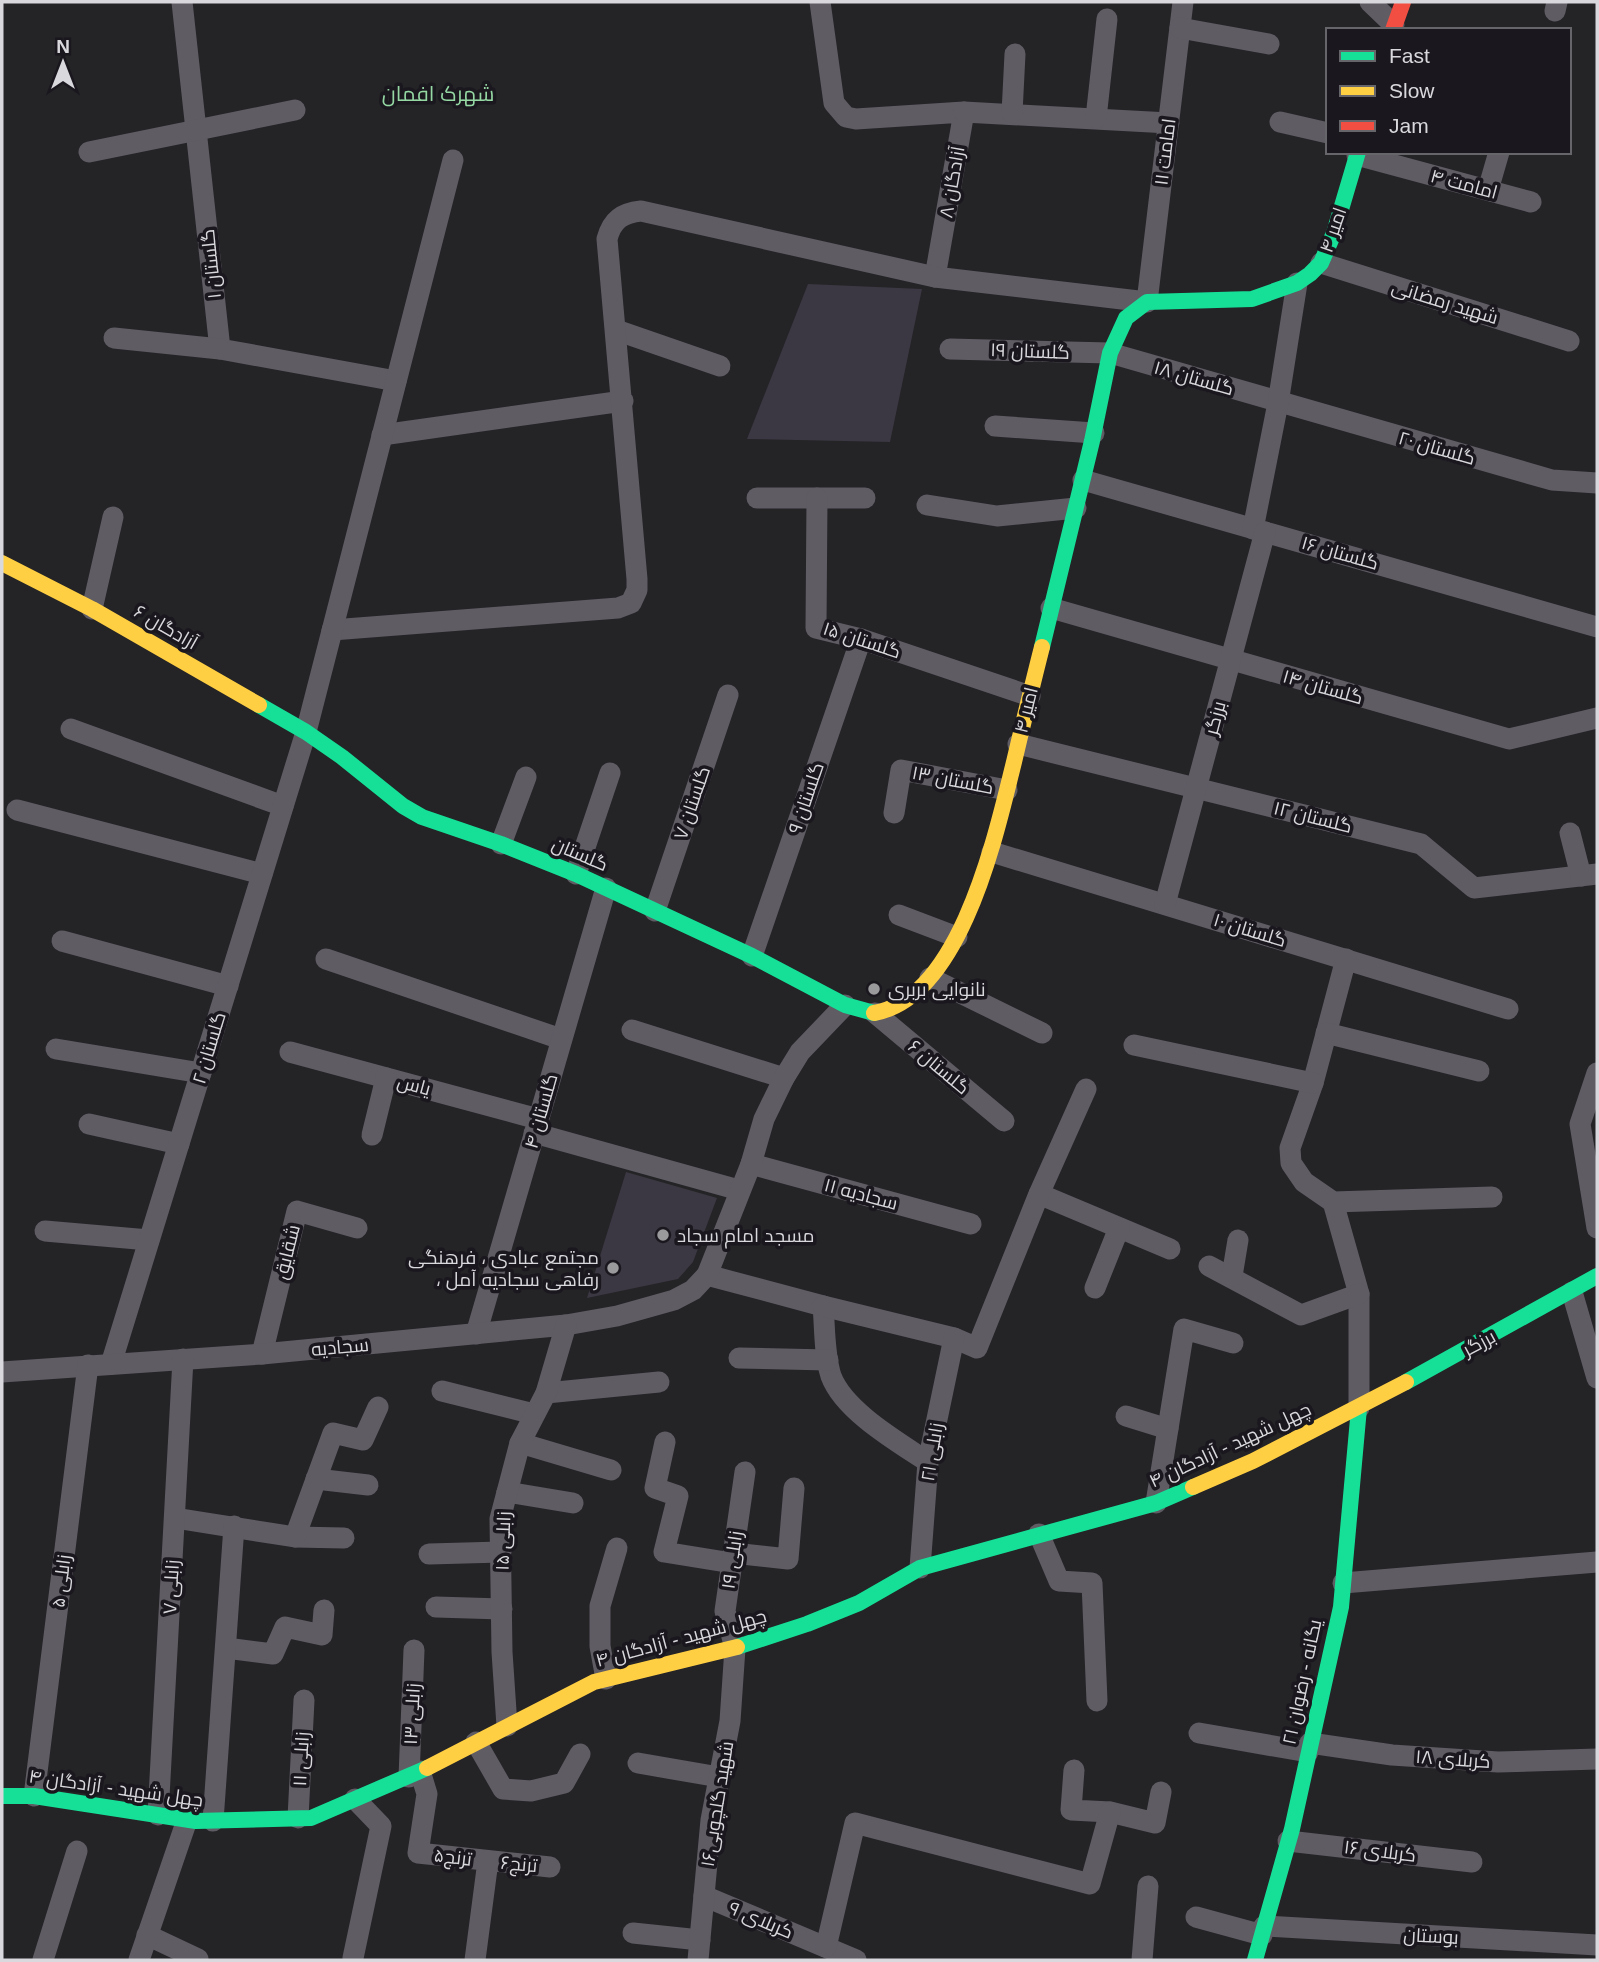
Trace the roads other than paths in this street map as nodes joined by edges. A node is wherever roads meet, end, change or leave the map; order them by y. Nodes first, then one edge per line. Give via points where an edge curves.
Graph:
1 (182, 2) edge
2 (820, 2) edge
3 (1183, 2) edge
4 (1370, 2) edge
5 (1404, 2) edge
6 (1107, 19) dead end
7 (1394, 27) edge
8 (1180, 28) junction
9 (1269, 44) dead end
10 (1015, 54) dead end
11 (295, 110) dead end
12 (964, 112) junction
13 (1012, 113) junction
14 (1096, 118) junction
15 (1280, 122) dead end
16 (1169, 123) junction
17 (196, 130) junction
18 (1326, 133) edge
19 (89, 152) dead end
20 (1357, 154) edge
21 (1361, 154) edge
22 (1498, 154) edge
23 (453, 160) dead end
24 (1488, 190) junction
25 (1531, 202) dead end
26 (1321, 263) junction
27 (935, 277) junction
28 (1297, 283) junction
29 (1147, 302) junction
30 (616, 330) junction
31 (114, 338) dead end
32 (1569, 341) dead end
33 (220, 349) junction
34 (950, 349) dead end
35 (1110, 354) junction
36 (720, 366) dead end
37 (396, 381) junction
38 (622, 401) junction
39 (1278, 403) junction
40 (995, 426) dead end
41 (1094, 433) junction
42 (382, 435) junction
43 (1083, 481) junction
44 (1597, 483) edge
45 (757, 498) dead end
46 (817, 498) junction
47 (865, 498) dead end
48 (927, 505) dead end
49 (1076, 508) junction
50 (113, 517) dead end
51 (1259, 531) junction
52 (2, 563) edge
53 (1051, 608) junction
54 (92, 609) junction
55 (1597, 626) edge
56 (332, 630) junction
57 (861, 639) junction
58 (1230, 660) junction
59 (728, 695) dead end
60 (1030, 696) junction
61 (1597, 718) edge
62 (71, 729) dead end
63 (306, 732) junction
64 (1018, 744) junction
65 (610, 773) dead end
66 (526, 777) dead end
67 (1196, 788) junction
68 (1006, 790) junction
69 (283, 806) junction
70 (17, 810) dead end
71 (894, 813) dead end
72 (1570, 833) dead end
73 (501, 844) junction
74 (992, 852) junction
75 (262, 874) junction
76 (576, 874) junction
77 (1593, 876) edge
78 (606, 888) junction
79 (1165, 904) junction
80 (655, 911) junction
81 (899, 915) dead end
82 (957, 937) junction
83 (62, 941) dead end
84 (752, 956) junction
85 (326, 959) dead end
86 (1346, 959) junction
87 (930, 978) junction
88 (228, 986) junction
89 (845, 1005) junction
90 (1508, 1009) dead end
91 (875, 1013) junction
92 (632, 1030) dead end
93 (1042, 1033) dead end
94 (1326, 1033) junction
95 (561, 1039) junction
96 (1134, 1045) dead end
97 (56, 1049) dead end
98 (290, 1052) dead end
99 (1479, 1070) dead end
100 (201, 1073) junction
101 (1597, 1073) edge
102 (386, 1078) junction
103 (784, 1078) junction
104 (1313, 1083) junction
105 (1086, 1088) dead end
106 (1004, 1121) dead end
107 (89, 1124) dead end
108 (536, 1126) junction
109 (372, 1135) dead end
110 (179, 1144) junction
111 (751, 1164) junction
112 (739, 1190) junction
113 (1038, 1194) junction
114 (1492, 1197) dead end
115 (1333, 1202) junction
116 (971, 1224) dead end
117 (357, 1228) dead end
118 (1119, 1228) junction
119 (1597, 1228) edge
120 (45, 1231) dead end
121 (149, 1240) junction
122 (1238, 1240) dead end
123 (1170, 1249) dead end
124 (1209, 1266) dead end
125 (707, 1275) junction
126 (1232, 1276) junction
127 (1597, 1276) edge
128 (1095, 1288) dead end
129 (1572, 1292) junction
130 (1359, 1294) junction
131 (823, 1306) junction
132 (566, 1325) junction
133 (476, 1334) junction
134 (954, 1338) junction
135 (1233, 1343) dead end
136 (262, 1354) junction
137 (739, 1358) dead end
138 (183, 1359) junction
139 (828, 1360) junction
140 (111, 1364) junction
141 (88, 1365) junction
142 (2, 1372) edge
143 (1597, 1378) edge
144 (659, 1381) dead end
145 (442, 1391) dead end
146 (546, 1393) junction
147 (378, 1407) dead end
148 (1359, 1408) junction
149 (534, 1414) junction
150 (1126, 1416) dead end
151 (1168, 1429) junction
152 (665, 1442) dead end
153 (520, 1443) junction
154 (928, 1462) junction
155 (611, 1470) dead end
156 (745, 1472) dead end
157 (316, 1479) junction
158 (368, 1485) dead end
159 (794, 1488) dead end
160 (508, 1492) junction
161 (573, 1503) dead end
162 (1156, 1503) junction
163 (174, 1518) junction
164 (234, 1526) junction
165 (1039, 1534) junction
166 (295, 1537) junction
167 (344, 1538) dead end
168 (617, 1548) dead end
169 (501, 1552) junction
170 (429, 1554) dead end
171 (733, 1558) junction
172 (1597, 1562) edge
173 (920, 1568) junction
174 (1343, 1583) junction
175 (436, 1607) dead end
176 (502, 1609) junction
177 (324, 1610) dead end
178 (226, 1648) junction
179 (735, 1648) junction
180 (414, 1650) dead end
181 (606, 1679) junction
182 (304, 1700) dead end
183 (1097, 1701) dead end
184 (508, 1726) junction
185 (1199, 1733) dead end
186 (476, 1742) junction
187 (1309, 1748) junction
188 (580, 1754) dead end
189 (1597, 1759) edge
190 (638, 1763) dead end
191 (1074, 1770) dead end
192 (414, 1774) junction
193 (719, 1777) junction
194 (1161, 1792) dead end
195 (2, 1796) edge
196 (34, 1796) junction
197 (355, 1799) junction
198 (1110, 1812) junction
199 (158, 1815) junction
200 (298, 1818) junction
201 (187, 1820) junction
202 (213, 1821) junction
203 (1288, 1840) junction
204 (78, 1851) dead end
205 (418, 1853) joint
206 (488, 1861) junction
207 (1472, 1862) dead end
208 (550, 1867) dead end
209 (1148, 1886) dead end
210 (704, 1896) junction
211 (1196, 1917) dead end
212 (1263, 1931) junction
213 (632, 1933) dead end
214 (147, 1935) junction
215 (1597, 1945) edge
216 (826, 1947) junction
217 (699, 1950) edge
218 (353, 1958) dead end
219 (198, 1959) edge
220 (43, 1960) edge
221 (139, 1960) edge
222 (475, 1960) edge
223 (856, 1960) edge
224 (1142, 1960) edge
225 (1255, 1960) edge

1 - 17 street, گلستان ۱
2 - 12 street via 834,103 846,117
3 - 8 street, امامت ۱۱
4 - 7 street
5 - 7 street
6 - 14 street
8 - 9 street
8 - 16 street, امامت ۱۱
10 - 13 street
11 - 17 street
12 - 13 street
12 - 27 street, آزادگان ۸
13 - 14 street
14 - 16 street
15 - 18 street
16 - 29 street, امامت ۱۱
17 - 19 street
17 - 33 street, گلستان ۱
20 - 26 street, امیر ۴
21 - 24 street, امامت ۴
22 - 24 street
23 - 37 street
24 - 25 street, امامت ۴
26 - 28 street, امیر ۴
26 - 32 street, شهید رمضانی
27 - 29 street
27 - 30 street via 641,211 628,212 609,228 607,239
28 - 29 street, امیر ۴ via 1252,299
28 - 39 street, برزگر
29 - 35 street, امیر ۴ via 1126,318
30 - 36 street
30 - 38 street
31 - 33 street
33 - 37 street
34 - 35 street, گلستان ۱۹
35 - 39 street, گلستان ۱۸
35 - 41 street, امیر ۴
37 - 42 street
38 - 42 street
38 - 56 street via 637,579 631,603 618,608
39 - 44 street, گلستان ۲۰ via 1552,480
39 - 51 street, برزگر
40 - 41 street
41 - 43 street, امیر ۴
42 - 56 street
43 - 49 street, امیر ۴
43 - 51 street, گلستان ۱۶
45 - 46 street
46 - 47 street
46 - 57 street, گلستان ۱۵ via 816,628
48 - 49 street via 997,516
49 - 53 street, امیر ۴
50 - 54 street
51 - 55 street, گلستان ۱۶
51 - 58 street, برزگر
52 - 54 street, آزادگان ۶
53 - 58 street, گلستان ۱۴
53 - 60 street, امیر ۴
54 - 63 street, آزادگان ۶
56 - 63 street
57 - 60 street, گلستان ۱۵
57 - 84 street, گلستان ۹
58 - 61 street, گلستان ۱۴ via 1509,739
58 - 67 street, برزگر
59 - 80 street, گلستان ۷
60 - 64 street, امیر ۴
62 - 69 street
63 - 69 street, گلستان ۲
63 - 73 street, گلستان via 422,817
64 - 67 street, گلستان ۱۲
64 - 68 street, امیر ۴
65 - 76 street
66 - 73 street
67 - 77 street, گلستان ۱۲ via 1421,844 1474,888
67 - 79 street, برزگر
68 - 71 street, گلستان ۱۳ via 901,770
68 - 74 street, امیر ۴
69 - 75 street, گلستان ۲
70 - 75 street
72 - 77 street
73 - 76 street, گلستان
74 - 79 street, گلستان ۱۰
74 - 82 street, امیر ۴
75 - 88 street, گلستان ۲
76 - 78 street, گلستان
78 - 80 street, گلستان
78 - 95 street, گلستان ۴
79 - 86 street, گلستان ۱۰
80 - 84 street, گلستان
81 - 82 street
82 - 87 street, امیر ۴
83 - 88 street
84 - 89 street, گلستان
85 - 95 street
86 - 90 street, گلستان ۱۰
86 - 94 street
87 - 91 street, امیر ۴ via 904,1002
87 - 93 street
88 - 100 street, گلستان ۲
89 - 91 street
89 - 103 street via 800,1052
91 - 106 street, گلستان ۶
92 - 103 street
94 - 99 street
94 - 104 street
95 - 108 street, گلستان ۴
96 - 104 street
97 - 100 street
98 - 102 street, یاس
100 - 110 street, گلستان ۲
101 - 119 street via 1580,1124
102 - 108 street, یاس
102 - 109 street
103 - 111 street via 764,1119
104 - 115 street via 1290,1148 1291,1163 1304,1182
105 - 113 street
107 - 110 street
108 - 112 street, یاس
108 - 133 street, گلستان ۴
110 - 121 street, گلستان ۲
111 - 112 street
111 - 116 street, سجادیه ۱۱
112 - 125 street
113 - 118 street
113 - 134 street via 978,1348
114 - 115 street
115 - 130 street
117 - 136 street, شقایق via 297,1212
118 - 123 street
118 - 128 street
120 - 121 street
121 - 140 street, گلستان ۲
122 - 126 street
124 - 126 street
125 - 131 street
125 - 132 street, سجادیه via 693,1290 674,1300 617,1317
126 - 130 street via 1301,1315
127 - 129 street, برزگر
129 - 143 street
129 - 148 street, برزگر
130 - 148 street
131 - 134 street
131 - 139 street
132 - 133 street, سجادیه
132 - 146 street, زابلی ۱۵
133 - 136 street, سجادیه
134 - 154 street, زابلی ۲۱
135 - 151 street via 1184,1329
136 - 138 street, سجادیه
137 - 139 street
138 - 140 street, سجادیه
138 - 163 street, زابلی ۷
139 - 154 street via 832,1377 847,1401
140 - 141 street, سجادیه
141 - 142 street, سجادیه
141 - 196 street, زابلی ۵
144 - 146 street
145 - 149 street
146 - 149 street, زابلی ۱۵
147 - 157 street via 363,1440 333,1433
148 - 162 street, چهل شهید - آزادگان ۴
148 - 174 street, یگانه - رضوان ۲۱
149 - 153 street, زابلی ۱۵
150 - 151 street
151 - 162 street
152 - 171 street via 655,1488 678,1496 664,1552
153 - 155 street
153 - 160 street, زابلی ۱۵
154 - 173 street, زابلی ۲۱
156 - 171 street, زابلی ۱۹
157 - 158 street
157 - 166 street
159 - 171 street via 788,1559
160 - 161 street
160 - 169 street, زابلی ۱۵ via 500,1519
162 - 165 street, چهل شهید - آزادگان ۴
163 - 164 street
163 - 199 street, زابلی ۷
164 - 166 street
164 - 178 street
165 - 173 street, چهل شهید - آزادگان ۴
165 - 183 street via 1059,1581 1091,1583
166 - 167 street
168 - 181 street via 600,1606
169 - 170 street
169 - 176 street, زابلی ۱۵
171 - 179 street, زابلی ۱۹ via 725,1611
172 - 174 street
173 - 179 street, چهل شهید - آزادگان ۴ via 859,1603
174 - 187 street, یگانه - رضوان ۲۱
175 - 176 street
176 - 184 street, زابلی ۱۵
177 - 178 street via 322,1634 285,1627 273,1654
178 - 202 street
179 - 181 street, چهل شهید - آزادگان ۴
179 - 193 street, شهید گلچوبی۱۶ via 730,1721
180 - 192 street, زابلی ۱۳
181 - 184 street, چهل شهید - آزادگان ۴
182 - 200 street, زابلی ۱۱
184 - 186 street, چهل شهید - آزادگان ۴
185 - 187 street, کربلای ۱۸
186 - 188 street via 503,1788 531,1791 564,1783
186 - 192 street, چهل شهید - آزادگان ۴
187 - 189 street, کربلای ۱۸ via 1498,1762
187 - 203 street, یگانه - رضوان ۲۱
190 - 193 street
191 - 198 street via 1071,1810
192 - 197 street, چهل شهید - آزادگان ۴
192 - 205 street, زابلی ۱۳ via 427,1794
193 - 210 street, شهید گلچوبی۱۶
194 - 198 street via 1155,1823
195 - 196 street, چهل شهید - آزادگان ۴
196 - 199 street, چهل شهید - آزادگان ۴
197 - 200 street, چهل شهید - آزادگان ۴ via 311,1818
197 - 218 street via 381,1826
198 - 216 street via 1090,1884 855,1823
199 - 201 street, چهل شهید - آزادگان ۴
200 - 202 street, چهل شهید - آزادگان ۴
201 - 202 street, چهل شهید - آزادگان ۴
201 - 214 street
203 - 207 street, کربلای ۱۶
203 - 212 street, یگانه - رضوان ۲۱
204 - 220 street
205 - 206 street, ترنج۵
206 - 208 street, ترنج۶
206 - 222 street
209 - 224 street
210 - 216 street, کربلای ۹
210 - 217 street, شهید گلچوبی۱۶
211 - 212 street, بوستان
212 - 215 street, بوستان
212 - 225 street, یگانه - رضوان ۲۱
213 - 217 street
214 - 219 street
214 - 221 street
216 - 223 street, کربلای ۹

